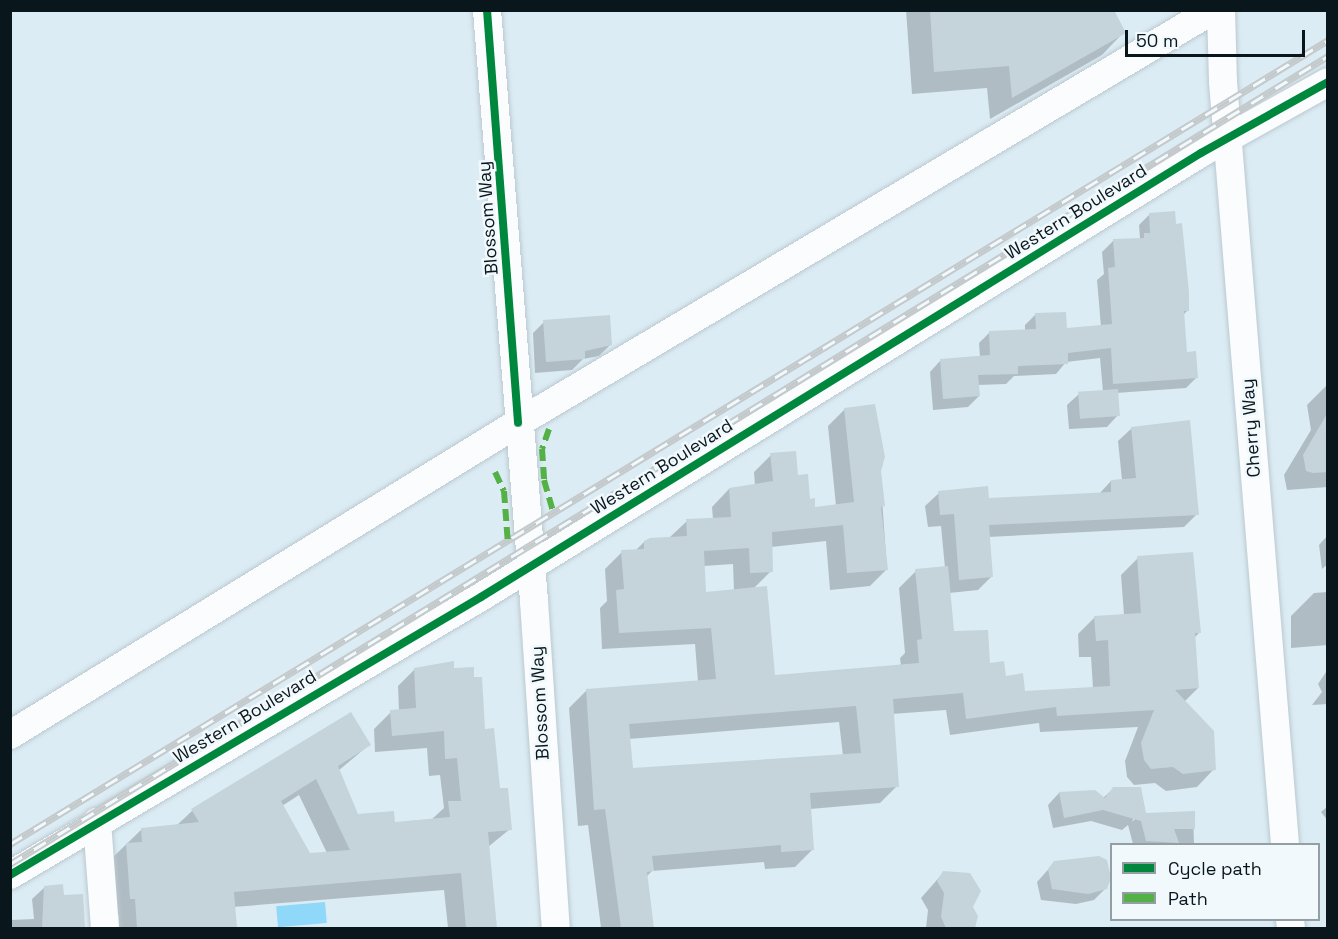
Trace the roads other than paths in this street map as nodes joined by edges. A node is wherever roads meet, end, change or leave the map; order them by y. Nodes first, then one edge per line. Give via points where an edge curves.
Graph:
1 (487, 10) edge
2 (1213, 10) edge
3 (1221, 10) edge
4 (1328, 82) edge
5 (1230, 137) junction
6 (518, 423) junction
7 (531, 566) junction
8 (10, 735) edge
9 (97, 822) junction
10 (1285, 843) edge
11 (10, 875) edge
12 (105, 928) edge
13 (556, 928) edge

1 - 6 street, Blossom Way
2 - 6 street
3 - 5 street, Cherry Way
4 - 5 street, Western Boulevard
5 - 7 street, Western Boulevard
5 - 10 street, Cherry Way
6 - 7 street, Blossom Way
6 - 8 street
7 - 9 street, Western Boulevard
7 - 13 street, Blossom Way
9 - 11 street, Western Boulevard
9 - 12 street

